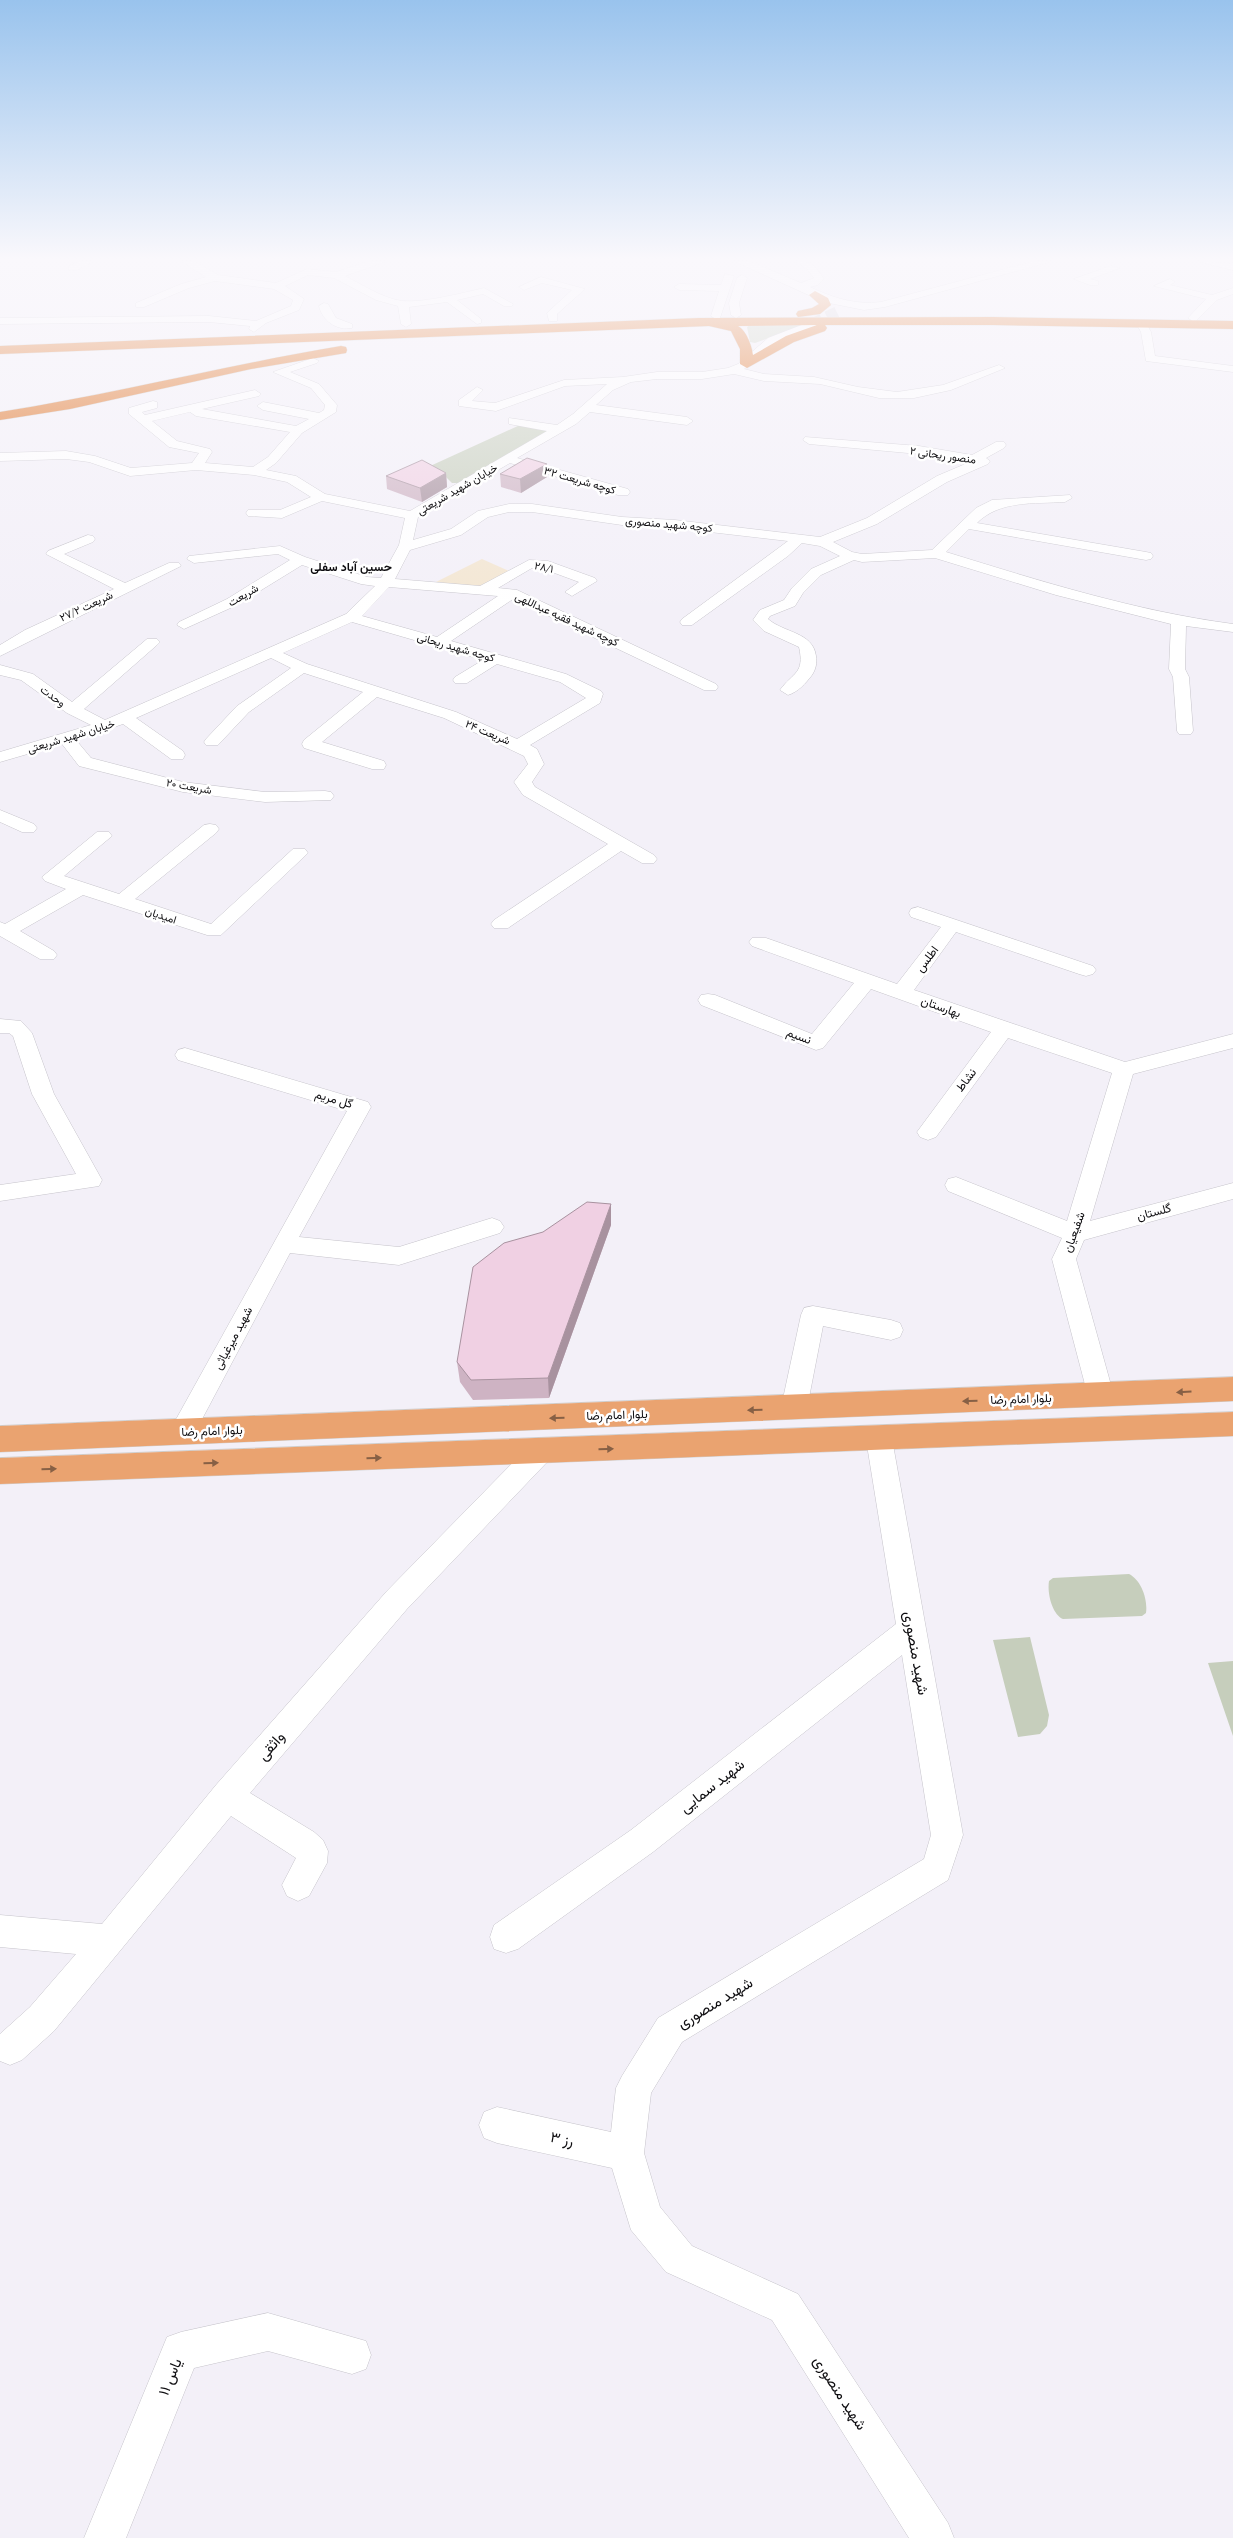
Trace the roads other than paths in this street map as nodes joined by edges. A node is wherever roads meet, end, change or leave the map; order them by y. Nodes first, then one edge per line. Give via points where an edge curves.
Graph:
1 (189, 379) edge
2 (298, 379) edge
3 (627, 379) edge
4 (797, 379) edge
5 (971, 379) edge
6 (623, 380) junction
7 (477, 390) dead end
8 (255, 394) dead end
9 (153, 405) dead end
10 (263, 406) dead end
11 (589, 408) junction
12 (189, 410) junction
13 (0, 416) edge
14 (320, 417) junction
15 (143, 419) junction
16 (514, 421) dead end
17 (687, 421) dead end
18 (558, 429) junction
19 (298, 430) junction
20 (809, 440) dead end
21 (1000, 445) dead end
22 (0, 456) edge
23 (975, 459) junction
24 (508, 460) junction
25 (196, 466) junction
26 (256, 471) junction
27 (623, 492) dead end
28 (321, 497) junction
29 (1065, 498) dead end
30 (253, 512) dead end
31 (412, 515) junction
32 (967, 525) junction
33 (799, 538) junction
34 (88, 539) dead end
35 (821, 542) junction
36 (406, 547) junction
37 (936, 554) junction
38 (852, 556) junction
39 (1146, 556) dead end
40 (194, 559) dead end
41 (300, 560) junction
42 (174, 566) dead end
43 (385, 583) junction
44 (124, 588) junction
45 (483, 590) junction
46 (572, 592) dead end
47 (512, 594) junction
48 (351, 617) junction
49 (1179, 621) junction
50 (687, 622) dead end
51 (184, 625) dead end
52 (1233, 628) edge
53 (152, 642) dead end
54 (439, 642) junction
55 (0, 651) edge
56 (272, 653) junction
57 (496, 658) junction
58 (302, 667) junction
59 (0, 670) edge
60 (461, 680) dead end
61 (710, 687) dead end
62 (788, 690) dead end
63 (373, 692) junction
64 (73, 710) junction
65 (125, 718) junction
66 (105, 726) junction
67 (1186, 731) dead end
68 (66, 738) junction
69 (212, 742) dead end
70 (518, 745) junction
71 (176, 755) dead end
72 (0, 757) edge
73 (378, 765) dead end
74 (325, 796) dead end
75 (0, 815) edge
76 (28, 828) dead end
77 (210, 829) dead end
78 (103, 836) dead end
79 (621, 843) junction
80 (299, 853) dead end
81 (648, 859) dead end
82 (81, 888) junction
83 (122, 902) junction
84 (918, 913) dead end
85 (501, 924) dead end
86 (952, 925) junction
87 (3, 929) edge
88 (759, 942) dead end
89 (47, 955) dead end
90 (1086, 970) dead end
91 (866, 981) junction
92 (901, 993) junction
93 (708, 1000) dead end
94 (0, 1026) edge
95 (1004, 1029) junction
96 (1233, 1041) edge
97 (185, 1056) dead end
98 (1124, 1069) junction
99 (928, 1132) dead end
100 (956, 1185) dead end
101 (1233, 1191) edge
102 (0, 1193) edge
103 (492, 1227) dead end
104 (1075, 1234) junction
105 (283, 1244) junction
106 (891, 1330) dead end
107 (1233, 1390) edge
108 (1101, 1396) junction
109 (1055, 1398) junction
110 (794, 1408) junction
111 (1233, 1424) edge
112 (1066, 1431) junction
113 (182, 1432) junction
114 (879, 1438) junction
115 (0, 1439) edge
116 (542, 1452) junction
117 (0, 1471) edge
118 (912, 1628) junction
119 (227, 1796) junction
120 (298, 1884) dead end
121 (0, 1931) edge
122 (506, 1937) dead end
123 (109, 1941) junction
124 (10, 2048) dead end
125 (497, 2125) dead end
126 (626, 2153) junction
127 (352, 2355) dead end
128 (922, 2533) edge
129 (105, 2538) edge

1 - 13 highway
2 - 14 street via 315,386 331,405 330,412
3 - 6 street, خیابان شهید شریعتی
4 - 5 street via 829,382 859,392 919,396
6 - 7 street via 564,383 496,408 463,403
6 - 11 street, خیابان شهید شریعتی via 601,392
8 - 12 street
9 - 15 street via 133,411
10 - 14 street
11 - 17 street
11 - 18 street, خیابان شهید شریعتی
12 - 15 street
12 - 19 street
14 - 19 street
15 - 25 street via 173,444 206,452
16 - 18 street
18 - 24 street, خیابان شهید شریعتی
19 - 26 street via 272,460
20 - 23 street, منصور ریحانی ۲ via 919,450
21 - 23 street
22 - 25 street via 66,455 91,459 130,472
23 - 35 street, منصور ریحانی ۲ via 984,461 942,479 872,521
24 - 27 street, کوچه شریعت ۳۲
24 - 31 street, خیابان شهید شریعتی
25 - 26 street
26 - 28 street via 291,479
28 - 30 street via 282,514
28 - 31 street
29 - 32 street via 997,503 981,511
31 - 36 street, خیابان شهید شریعتی
32 - 37 street
32 - 39 street
33 - 35 street, کوچه شهید منصوری
33 - 36 street, کوچه شهید منصوری via 509,508 482,514 456,532
33 - 50 street
34 - 44 street via 53,554
35 - 38 street, کوچه شهید منصوری
36 - 43 street, خیابان شهید شریعتی
37 - 38 street, کوچه شهید منصوری via 880,559
37 - 49 street via 1034,585
38 - 62 street via 816,572 790,603 765,614 760,620 764,626 806,645 810,660 806,675
40 - 41 street, کوچه شهید فقیه عبداللهی via 280,550
41 - 43 street, کوچه شهید فقیه عبداللهی via 366,581
41 - 51 street, شریعت via 232,602
42 - 44 street, شریعت ۲۷/۲
43 - 45 street, کوچه شهید فقیه عبداللهی
43 - 48 street, خیابان شهید شریعتی via 366,607
44 - 55 street, شریعت ۲۷/۲
45 - 46 street, ۲۸/۱ via 529,564 544,564 590,581
45 - 47 street, کوچه شهید فقیه عبداللهی
47 - 54 street
47 - 61 street, کوچه شهید فقیه عبداللهی
48 - 54 street, کوچه شهید ریحانی
48 - 56 street, خیابان شهید شریعتی
49 - 52 street
49 - 67 street via 1177,669 1181,677
53 - 64 street
54 - 57 street, کوچه شهید ریحانی
56 - 58 street, شریعت ۲۴
56 - 65 street, خیابان شهید شریعتی
57 - 60 street
57 - 70 street, کوچه شهید ریحانی via 563,679 595,694 594,700
58 - 63 street, شریعت ۲۴
58 - 69 street via 243,709
59 - 64 street, وحدت via 27,677
63 - 70 street, شریعت ۲۴ via 450,715
63 - 73 street via 310,744
64 - 66 street, وحدت
65 - 66 street, خیابان شهید شریعتی
65 - 71 street
66 - 68 street, خیابان شهید شریعتی
68 - 72 street, خیابان شهید شریعتی
68 - 74 street, شریعت ۲۰ via 86,762 183,786 265,797
70 - 79 street, شریعت ۲۴ via 531,753 536,764 523,782 529,791
75 - 76 street
77 - 83 street
78 - 82 street, امیدیان via 51,877
79 - 81 street, شریعت ۲۴
79 - 85 street
80 - 83 street, امیدیان via 214,931
82 - 83 street, امیدیان
82 - 87 street
84 - 86 street
86 - 90 street
86 - 92 street, اطلس
87 - 89 street
88 - 91 street, بهارستان
91 - 92 street, بهارستان
91 - 93 street, نسیم via 816,1043
92 - 95 street, بهارستان
94 - 102 street via 14,1026 22,1033 43,1094 90,1180
95 - 98 street, بهارستان
95 - 99 street, نشاط
96 - 98 street
97 - 105 street, گل مریم via 360,1107
98 - 104 street, شفیعیان
100 - 104 street
101 - 104 street, گلستان
103 - 105 street via 399,1256
104 - 108 street, شفیعیان via 1064,1259
105 - 113 street, شهید میرغیاثی
106 - 110 street via 813,1315
107 -> 108 main road, بلوار امام رضا
108 - 109 main road, بلوار امام رضا
109 -> 110 main road, بلوار امام رضا
109 - 112 main road
110 -> 113 main road, بلوار امام رضا
111 - 112 main road
112 - 114 main road
113 - 115 main road, بلوار امام رضا
116 -> 114 main road
114 - 118 street, شهید منصوری
117 -> 116 main road
116 - 119 street, واثقی via 397,1600
118 - 122 street, شهید سمایی via 642,1841
118 - 126 street, شهید منصوری via 947,1835 937,1869 670,2030 634,2088
119 - 120 street via 312,1851 311,1862
119 - 123 street, واثقی
121 - 123 street
123 - 124 street, واثقی via 42,2019
125 - 126 street, رز ۳
126 - 128 street, شهید منصوری via 644,2217 680,2259 785,2307
127 - 129 street, یاس ۱۱ via 268,2332 181,2351

